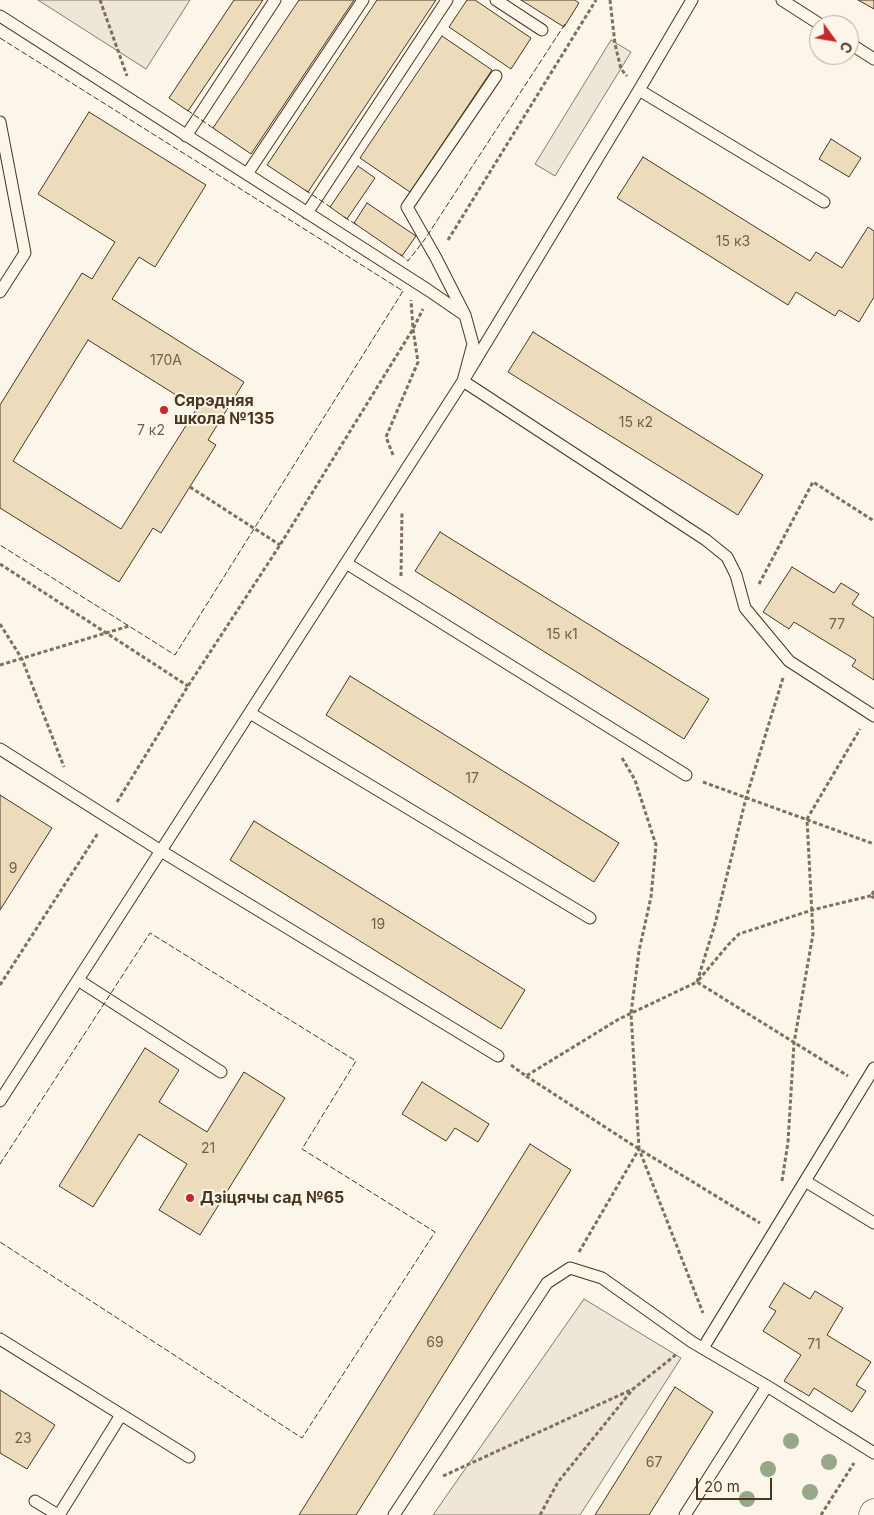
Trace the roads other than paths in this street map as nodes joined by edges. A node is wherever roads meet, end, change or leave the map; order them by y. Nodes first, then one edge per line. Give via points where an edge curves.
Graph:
1 (275, 0) edge
2 (363, 0) edge
3 (447, 0) edge
4 (496, 0) edge
5 (692, 0) edge
6 (782, 0) edge
7 (0, 16) edge
8 (809, 17) edge
9 (542, 30) dead end
10 (859, 49) edge
11 (874, 59) edge
12 (496, 76) dead end
13 (638, 90) junction
14 (0, 122) edge
15 (186, 136) junction
16 (247, 174) junction
17 (824, 202) dead end
18 (307, 213) junction
19 (0, 292) edge
20 (465, 315) junction
21 (464, 381) junction
22 (346, 563) junction
23 (250, 713) junction
24 (872, 715) edge
25 (0, 749) edge
26 (686, 775) road end
27 (161, 851) junction
28 (590, 918) dead end
29 (78, 980) junction
30 (498, 1056) road end
31 (874, 1068) edge
32 (221, 1072) dead end
33 (0, 1101) edge
34 (805, 1181) junction
35 (874, 1223) edge
36 (0, 1339) edge
37 (703, 1348) junction
38 (767, 1386) junction
39 (121, 1415) junction
40 (874, 1453) edge
41 (189, 1457) dead end
42 (35, 1501) dead end
43 (58, 1515) edge
44 (394, 1515) edge
45 (685, 1515) edge

1 - 15 lane
2 - 16 lane
3 - 18 lane
4 - 9 lane
5 - 13 lane
6 - 8 lane
7 - 15 lane
10 - 11 lane
12 - 20 lane via 407,207
13 - 17 lane
13 - 21 lane
14 - 19 lane via 25,253
15 - 16 lane
16 - 18 lane
18 - 20 lane
20 - 21 lane via 473,344
21 - 22 lane
21 - 24 lane via 727,556 745,608 789,661
22 - 23 lane
22 - 26 lane
23 - 27 lane
23 - 28 lane
25 - 27 lane
27 - 29 lane
27 - 30 lane
29 - 32 lane
29 - 33 lane
31 - 34 lane
34 - 35 lane
34 - 37 lane
36 - 39 lane
37 - 38 lane
37 - 44 lane via 602,1278 570,1268 547,1283
38 - 40 lane
38 - 45 lane
39 - 41 lane
39 - 43 lane
42 - 43 lane

